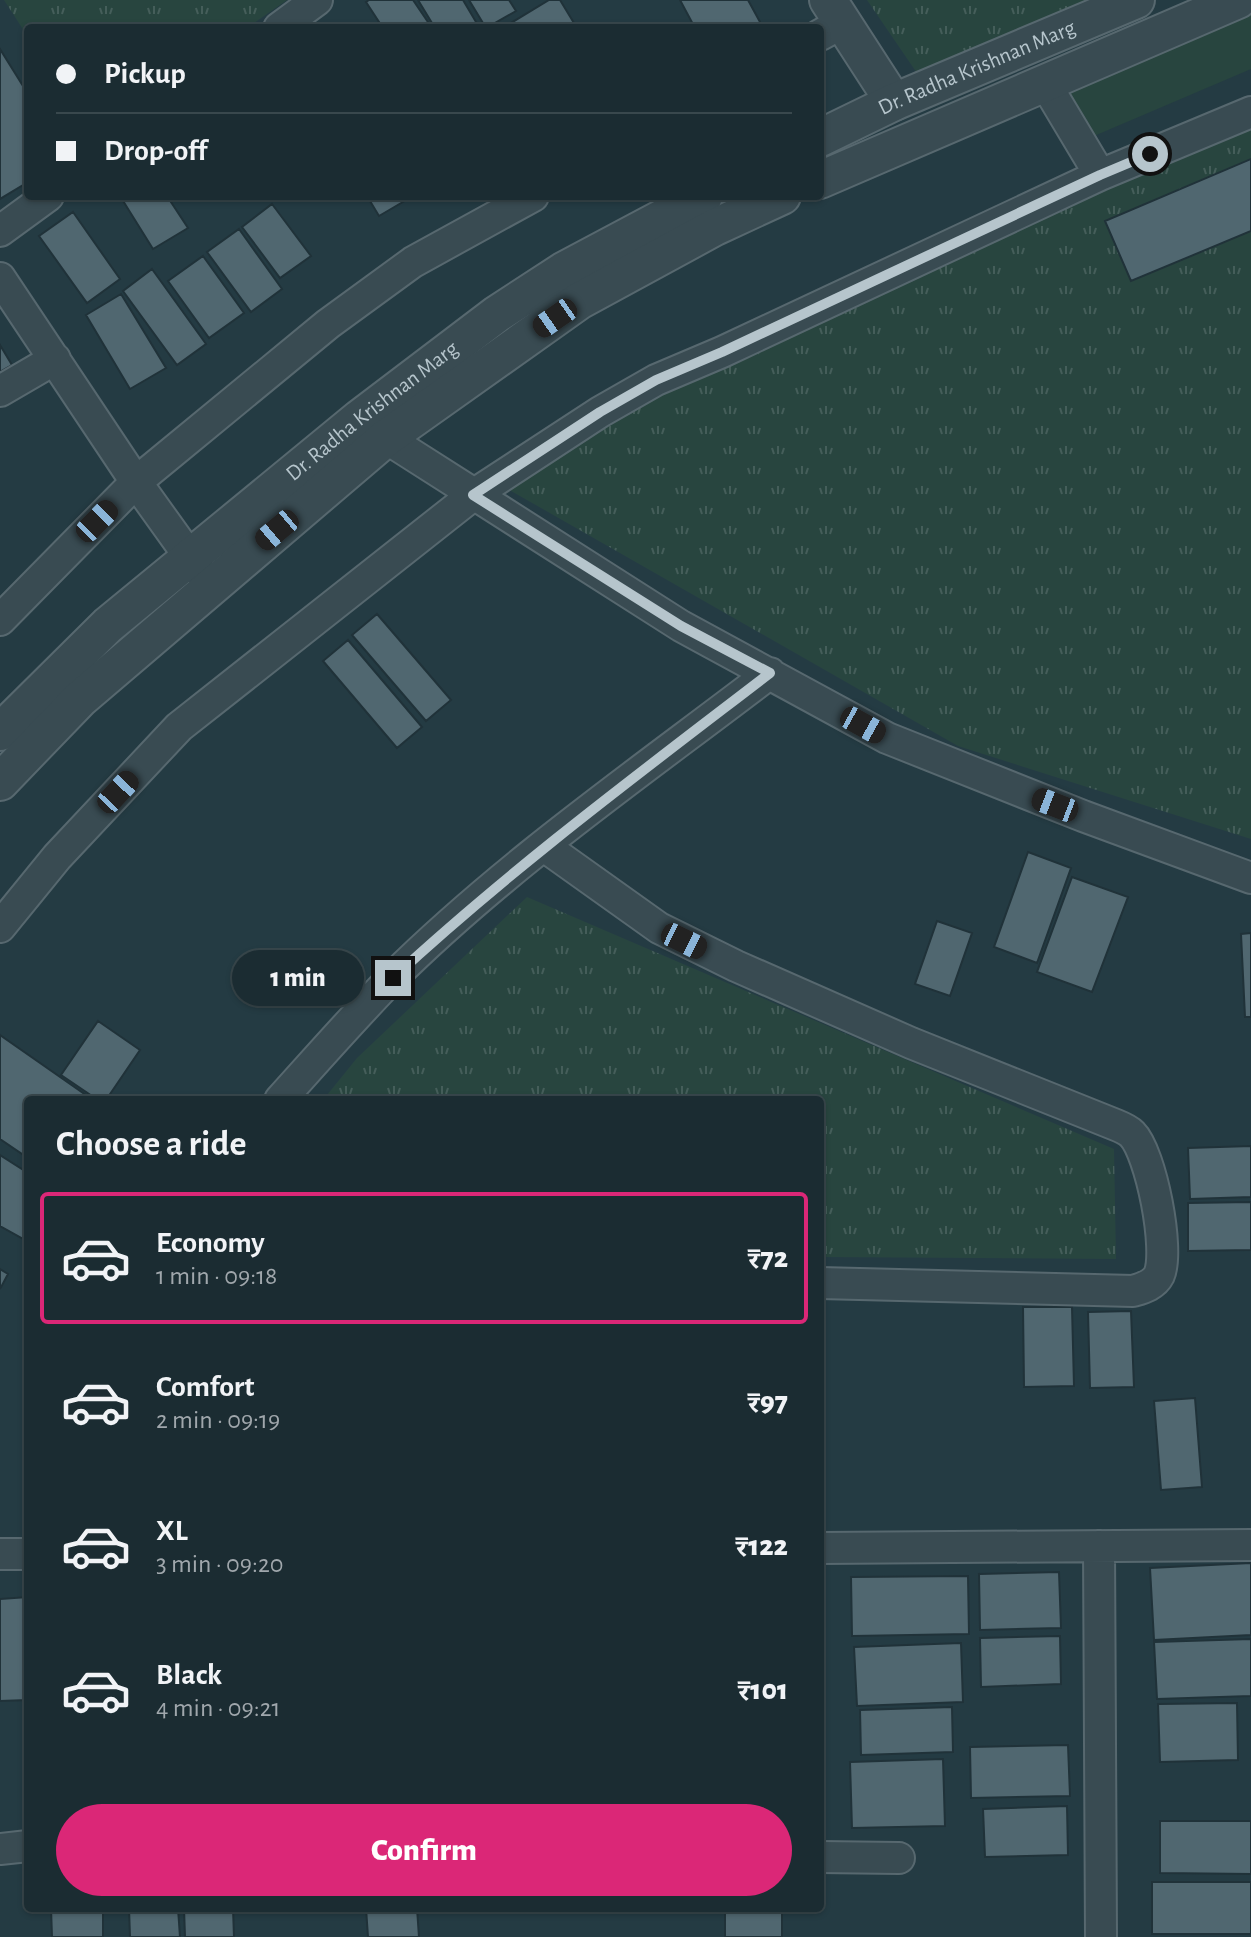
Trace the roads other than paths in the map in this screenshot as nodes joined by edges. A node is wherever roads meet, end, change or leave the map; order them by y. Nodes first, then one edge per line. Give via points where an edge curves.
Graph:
1 (317, 0) edge
2 (1136, 0) edge
3 (1238, 0) edge
4 (830, 19) edge
5 (284, 24) edge
6 (1045, 83) junction
7 (894, 102) junction
8 (1251, 112) edge
9 (824, 136) edge
10 (919, 138) junction
11 (1100, 175) junction
12 (824, 178) edge
13 (43, 200) edge
14 (526, 200) edge
15 (696, 200) edge
16 (773, 200) edge
17 (0, 231) edge
18 (0, 278) edge
19 (55, 359) junction
20 (0, 391) edge
21 (386, 438) junction
22 (136, 482) junction
23 (473, 495) junction
24 (200, 571) junction
25 (0, 620) edge
26 (770, 673) junction
27 (0, 732) edge
28 (0, 782) edge
29 (544, 846) junction
30 (1251, 878) edge
31 (0, 927) edge
32 (284, 1096) edge
33 (824, 1283) edge
34 (1251, 1545) edge
35 (1099, 1546) junction
36 (824, 1548) edge
37 (0, 1554) edge
38 (24, 1554) edge
39 (24, 1846) edge
40 (0, 1849) edge
41 (824, 1857) edge
42 (899, 1858) dead end
43 (1101, 1937) edge

1 - 5 street
2 - 7 street, Dr. Radha Krishnan Marg
3 - 6 street
4 - 7 street
6 - 10 street
6 - 11 street
7 - 9 street, Dr. Radha Krishnan Marg
7 - 10 street
8 - 11 street
10 - 12 street
11 - 23 street via 656,380
13 - 17 street
14 - 22 street via 413,262 328,324
15 - 24 street, Dr. Radha Krishnan Marg via 563,271 497,314 360,418
16 - 21 street via 579,301
18 - 19 street
19 - 20 street
19 - 22 street
21 - 23 street
21 - 24 street
22 - 24 street
22 - 25 street
23 - 26 street via 681,626
23 - 31 street via 179,727 57,857
24 - 27 street, Dr. Radha Krishnan Marg via 108,625
24 - 28 street
26 - 29 street
26 - 30 street via 887,738
29 - 32 street via 393,978
29 - 33 street via 659,928 736,966 1133,1134 1148,1168 1163,1256 1159,1276 1148,1287 1133,1291
34 - 35 street
35 - 36 street
35 - 43 street
37 - 38 street
39 - 40 street
41 - 42 street

